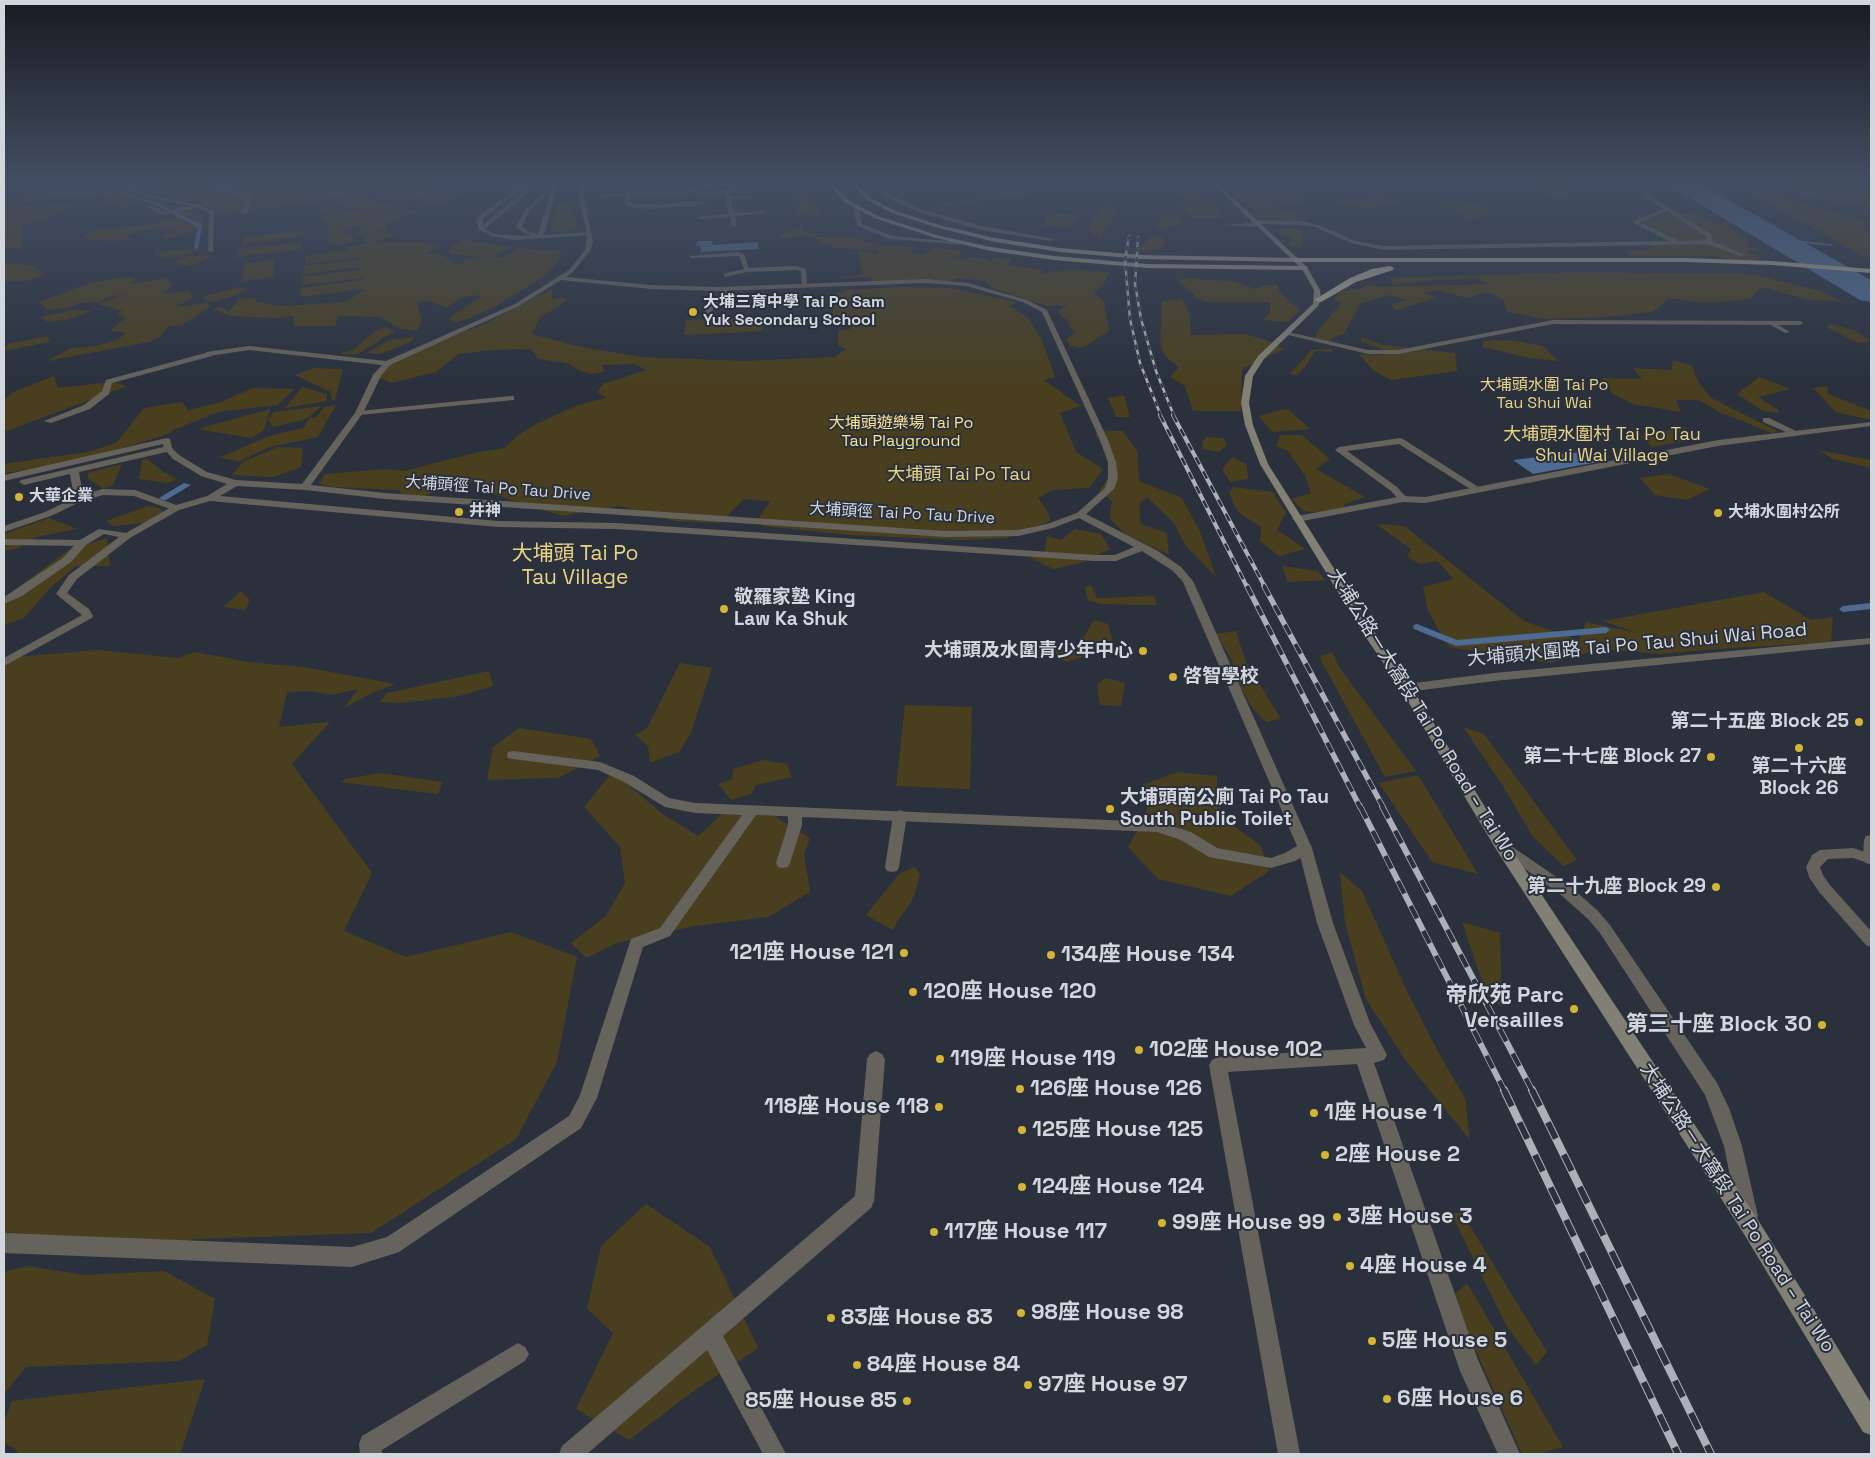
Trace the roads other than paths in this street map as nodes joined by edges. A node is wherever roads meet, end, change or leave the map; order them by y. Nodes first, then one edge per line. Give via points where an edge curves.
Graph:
1 (588, 249) edge
2 (1001, 249) edge
3 (1054, 249) edge
4 (1284, 249) edge
5 (1728, 249) edge
6 (1742, 254) dead end
7 (692, 256) dead end
8 (1296, 260) junction
9 (1305, 268) junction
10 (1390, 268) junction
11 (747, 270) junction
12 (1871, 271) edge
13 (725, 275) dead end
14 (1871, 277) edge
15 (562, 278) junction
16 (804, 285) junction
17 (727, 289) junction
18 (1318, 300) junction
19 (707, 313) dead end
20 (1771, 323) junction
21 (1800, 323) dead end
22 (1787, 332) dead end
23 (1288, 334) junction
24 (387, 363) junction
25 (511, 398) dead end
26 (359, 413) junction
27 (1766, 420) dead end
28 (48, 421) dead end
29 (1871, 424) edge
30 (1798, 434) junction
31 (168, 445) junction
32 (74, 470) junction
33 (4, 478) edge
34 (24, 482) dead end
35 (235, 483) junction
36 (305, 487) junction
37 (1478, 490) junction
38 (78, 498) junction
39 (210, 498) junction
40 (1403, 499) junction
41 (176, 508) junction
42 (1080, 515) junction
43 (1298, 519) junction
44 (4, 529) edge
45 (127, 536) junction
46 (4, 542) edge
47 (82, 542) junction
48 (1143, 547) junction
49 (4, 600) edge
50 (1871, 641) edge
51 (4, 663) edge
52 (1406, 688) junction
53 (513, 755) dead end
54 (752, 810) junction
55 (795, 812) junction
56 (900, 816) junction
57 (1871, 840) edge
58 (1499, 842) junction
59 (1305, 848) junction
60 (1871, 859) edge
61 (783, 863) dead end
62 (892, 867) dead end
63 (1871, 941) edge
64 (1363, 1056) junction
65 (876, 1059) dead end
66 (1750, 1227) junction
67 (4, 1243) edge
68 (710, 1333) junction
69 (518, 1354) dead end
70 (1871, 1424) edge
71 (371, 1454) edge
72 (570, 1454) edge
73 (775, 1454) edge
74 (1288, 1454) edge
75 (1509, 1454) edge

1 - 15 street
2 - 9 main road via 1054,258 1147,266
3 - 8 main road via 1141,257
4 - 8 main road
5 - 6 street
7 - 11 street via 738,254 742,256
8 - 9 main road
8 - 12 highway via 1685,260
9 - 10 highway
9 - 18 main road via 1318,290
10 - 14 highway via 1696,267
10 - 18 highway via 1353,280
11 - 13 street
11 - 16 street via 804,270
15 - 17 street, 大埔頭徑 Tai Po Tau Drive via 651,287
15 - 24 street via 517,305
16 - 17 street, 大埔頭徑 Tai Po Tau Drive
16 - 42 street, 大埔頭徑 Tai Po Tau Drive via 899,281 966,284 1026,301 1045,311 1112,462 1113,478 1109,489
17 - 19 street
18 - 23 main road, 大埔公路－大窩段 Tai Po Road – Tai Wo
20 - 21 street
20 - 22 street
20 - 23 street via 1553,322 1398,352 1368,352
23 - 43 main road, 大埔公路－大窩段 Tai Po Road – Tai Wo via 1261,358 1249,376 1245,403 1264,464
24 - 26 street via 377,375
24 - 28 street via 249,348 209,354 109,382 106,392 87,407
25 - 26 street
26 - 36 street
27 - 30 street
29 - 30 street
30 - 37 street via 1718,443
31 - 32 street
31 - 33 street
31 - 35 street, 大埔頭徑 Tai Po Tau Drive via 176,458 204,474
32 - 34 street
32 - 38 street
35 - 36 street, 大埔頭徑 Tai Po Tau Drive
35 - 39 street
36 - 42 street, 大埔頭徑 Tai Po Tau Drive via 386,496 944,534 1018,533
37 - 40 street via 1425,500
37 - 40 street via 1400,441 1339,450
38 - 41 street via 102,492 135,493
38 - 44 street via 48,514
39 - 41 street
39 - 48 street via 498,524 616,526 1095,558 1116,558
40 - 43 street
41 - 45 street
42 - 48 street
43 - 52 main road, 大埔公路－大窩段 Tai Po Road – Tai Wo
45 - 47 street via 102,531
45 - 51 street via 73,577 61,594 88,616
46 - 47 street
47 - 49 street via 67,560
48 - 59 street via 1177,569 1188,581
50 - 52 street, 大埔頭水圍路 Tai Po Tau Shui Wai Road
52 - 58 main road, 大埔公路－大窩段 Tai Po Road – Tai Wo
53 - 54 street via 600,766 629,779 665,802 695,808
54 - 55 street
54 - 67 street via 665,932 636,943 588,1098 575,1122 392,1245 352,1257
55 - 56 street
55 - 61 street via 795,825
56 - 59 street via 1156,827 1186,836 1214,853 1271,863
56 - 62 street
57 - 60 street
58 - 66 main road, 大埔公路－大窩段 Tai Po Road – Tai Wo
58 - 66 street via 1593,914 1711,1088 1734,1146
59 - 64 street via 1325,923 1362,1025 1378,1055
60 - 63 street via 1853,854 1825,854 1817,859 1814,867 1824,888
64 - 74 street via 1218,1065
64 - 75 street via 1468,1363
65 - 68 street via 864,1201
66 - 70 main road, 大埔公路－大窩段 Tai Po Road – Tai Wo
68 - 72 street
68 - 73 street
69 - 71 street via 370,1444

